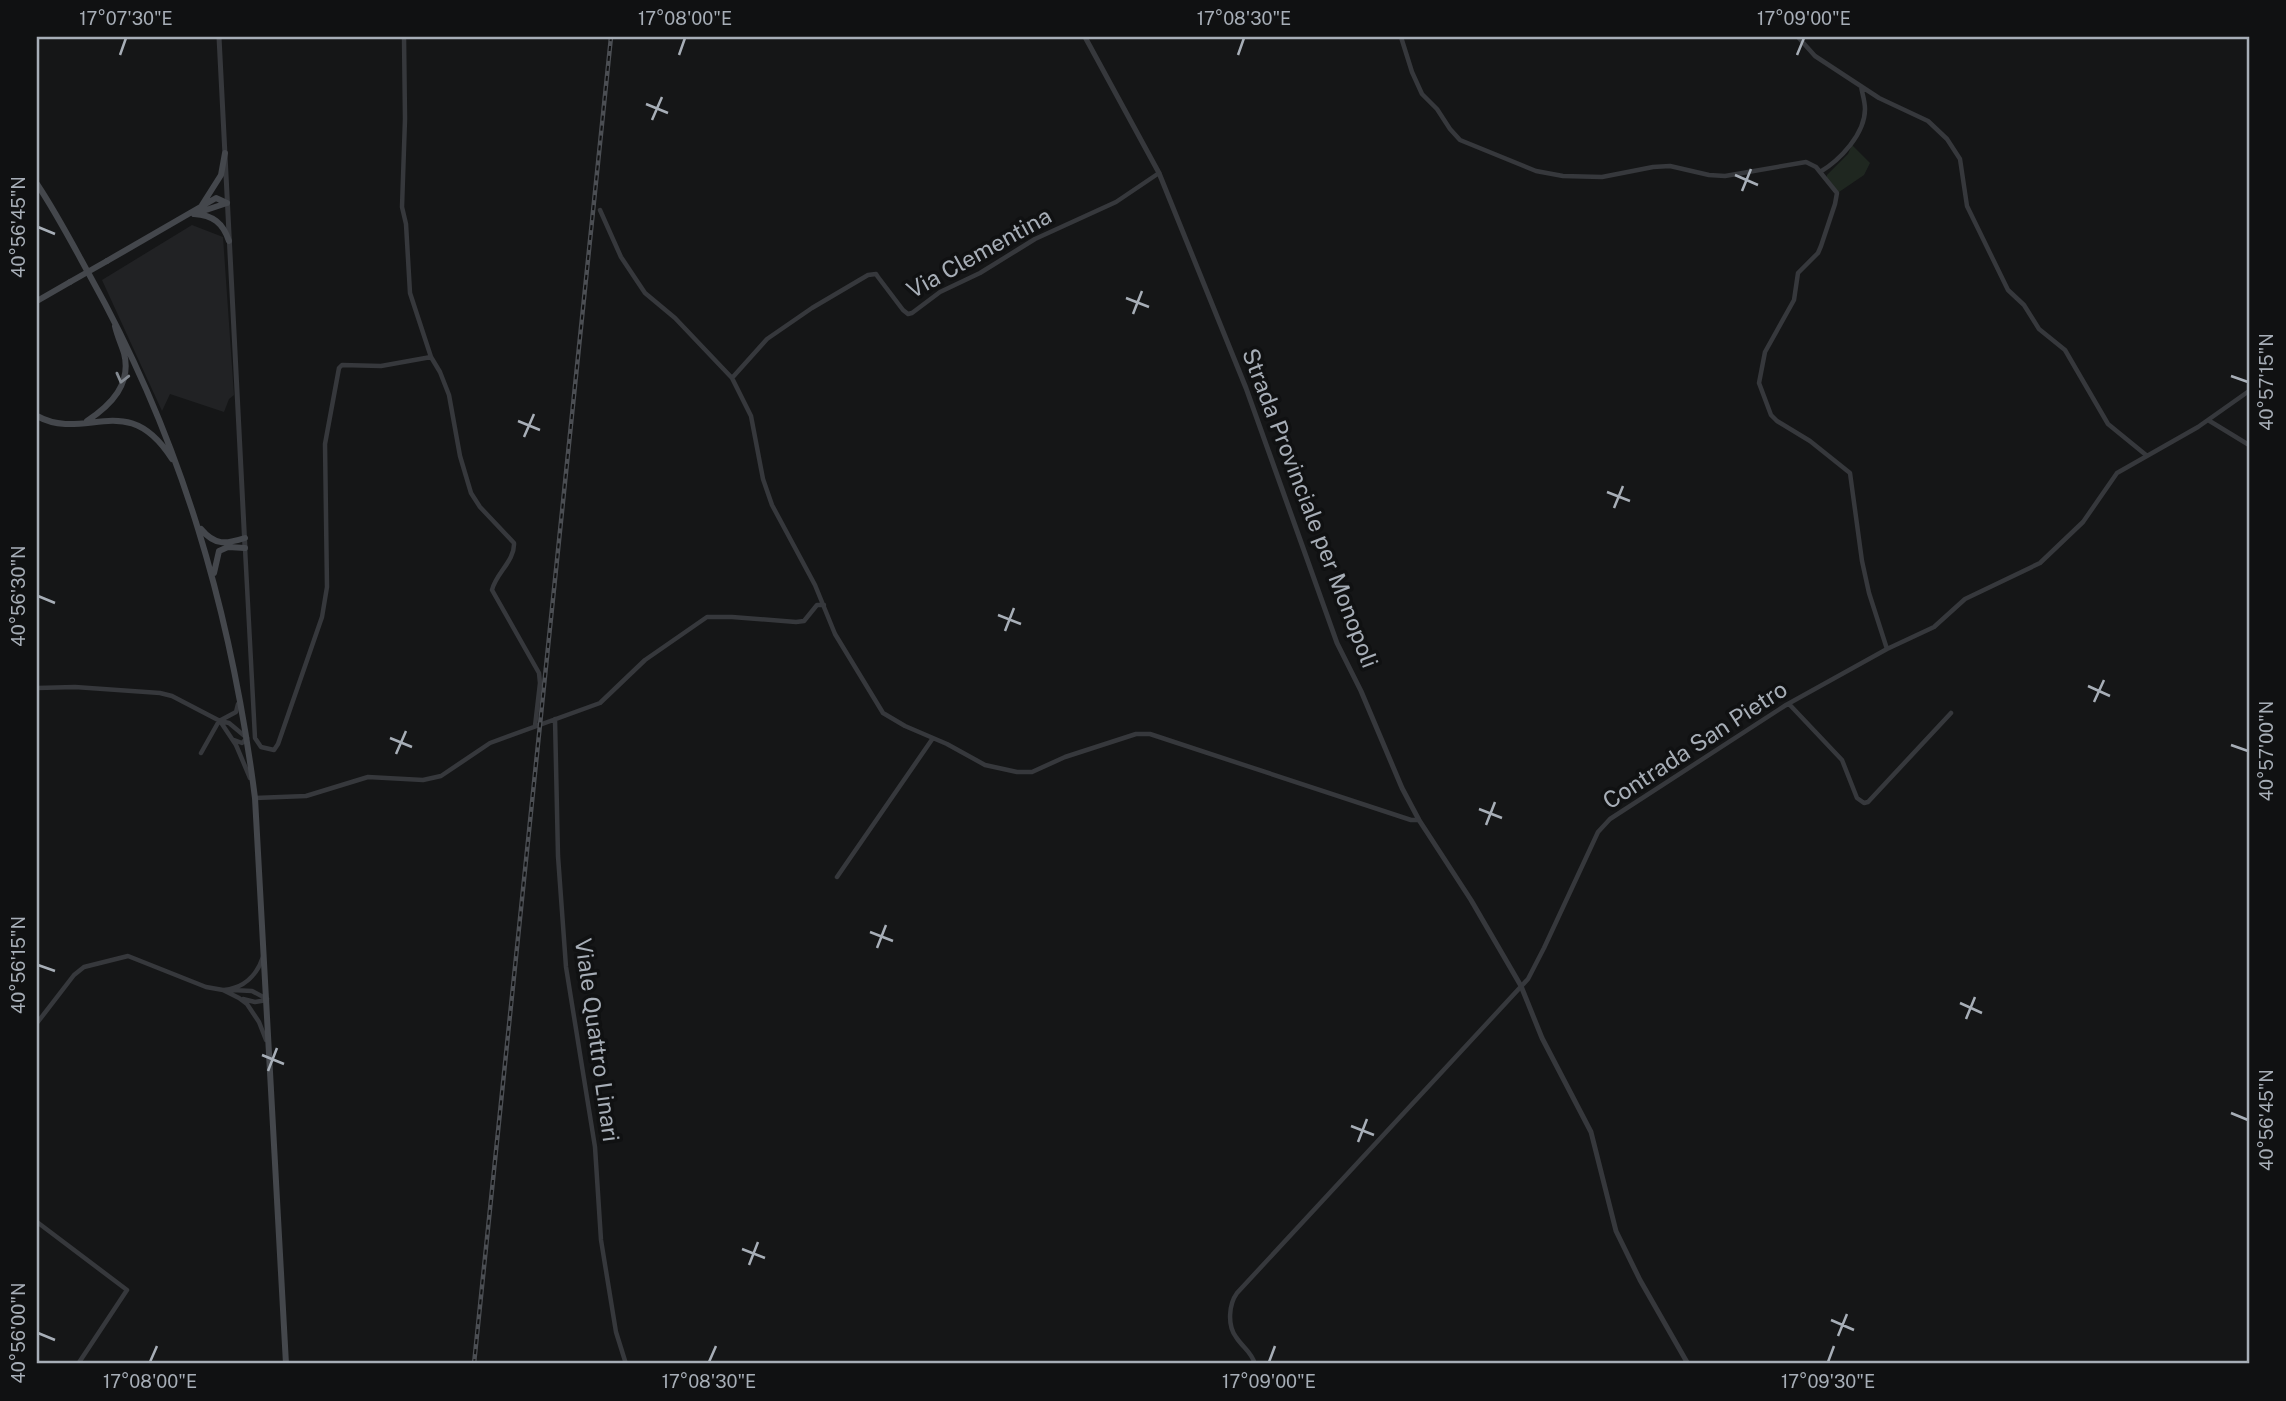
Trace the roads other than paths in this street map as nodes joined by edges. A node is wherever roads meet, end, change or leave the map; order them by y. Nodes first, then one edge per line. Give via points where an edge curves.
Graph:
1 (219, 37) edge
2 (404, 37) edge
3 (1085, 37) edge
4 (1401, 37) edge
5 (1798, 37) edge
6 (1861, 86) junction
7 (225, 153) junction
8 (1820, 172) junction
9 (1159, 173) junction
10 (37, 184) edge
11 (227, 203) junction
12 (600, 211) dead end
13 (193, 213) junction
14 (229, 241) junction
15 (37, 301) edge
16 (115, 320) junction
17 (431, 357) junction
18 (732, 378) junction
19 (2249, 391) edge
20 (37, 416) edge
21 (2208, 421) junction
22 (85, 422) junction
23 (2249, 444) edge
24 (2146, 455) junction
25 (180, 472) junction
26 (197, 522) junction
27 (245, 538) junction
28 (246, 548) junction
29 (213, 575) junction
30 (824, 606) junction
31 (1887, 649) junction
32 (37, 688) edge
33 (240, 697) junction
34 (1789, 704) junction
35 (1951, 713) dead end
36 (555, 719) junction
37 (220, 721) junction
38 (535, 726) junction
39 (247, 738) junction
40 (933, 738) junction
41 (233, 740) junction
42 (201, 753) dead end
43 (254, 786) junction
44 (255, 797) junction
45 (1419, 820) junction
46 (837, 877) dead end
47 (265, 949) junction
48 (1521, 986) junction
49 (226, 990) junction
50 (239, 998) junction
51 (267, 1000) junction
52 (37, 1023) edge
53 (270, 1051) junction
54 (37, 1222) edge
55 (78, 1364) edge
56 (286, 1364) edge
57 (626, 1364) edge
58 (1255, 1364) edge
59 (1688, 1364) edge

1 - 7 street
2 - 17 street via 402,207 410,293
3 - 9 street, Strada Provinciale per Monopoli
4 - 8 street via 1422,94 1460,140 1536,171 1602,177 1670,166 1725,176 1805,162
5 - 6 street via 1812,54
6 - 8 street via 1862,122 1841,158
6 - 24 street via 1928,121 1956,151 1967,206 2008,290 2024,304 2039,329 2065,350 2108,424
7 - 11 street
7 - 13 main road via 210,195
8 - 31 street via 1837,193 1835,204 1818,253 1798,273 1794,299 1765,352 1759,383 1777,421 1850,472 1862,561
9 - 18 street, Via Clementina via 1116,202 1035,239 940,292 912,313 904,310 876,274 868,275 767,339
9 - 45 street, Strada Provinciale per Monopoli via 1246,388 1337,643
10 - 16 main road
11 - 13 main road via 216,198
11 - 14 street
12 - 18 street via 621,257 645,293 676,318
13 - 14 main road via 217,220
13 - 15 main road, bridge
14 - 27 street
16 -> 22 main road via 124,355 123,379 116,397
16 - 25 main road
17 - 28 street via 339,368 325,444 327,587 318,628 274,750 261,747 256,738
17 - 38 street via 449,395 471,493 514,543 513,554 492,590 540,678
18 - 30 street via 751,416 768,498
19 - 21 street, Contrada San Pietro
20 - 22 main road via 70,424
21 - 23 street
21 - 24 street, Contrada San Pietro
22 - 25 main road via 119,421 145,430
24 - 31 street, Contrada San Pietro via 2113,476 2083,522 2048,557 1965,599 1934,627
25 - 26 main road
26 - 27 main road via 215,542
26 - 29 main road
27 - 28 street
28 - 29 main road via 219,551
29 - 33 main road
30 - 36 street via 817,605 804,621 796,622 707,617 645,660 600,703
30 - 40 street via 879,709
31 - 34 street, Contrada San Pietro
32 - 37 street via 160,692
33 - 37 street via 236,712
33 - 39 main road
34 - 35 street via 1842,760 1857,798 1864,803
34 - 48 street, Contrada San Pietro via 1610,819 1598,832 1544,948
36 - 38 street
36 - 57 street, Viale Quattro Linari via 566,967 595,1147 601,1240
37 - 39 street
37 - 41 street
37 - 42 street
38 - 44 street via 490,743 435,778 368,776 306,796
39 - 41 street via 242,743
39 - 43 main road
40 - 45 street via 990,767 1025,773 1108,742 1150,734
40 - 46 street
41 - 43 street
43 - 44 main road
44 - 47 main road
45 - 48 street, Strada Provinciale per Monopoli
47 - 49 street via 254,975
47 - 51 main road
48 - 58 street, Contrada San Pietro via 1237,1293 1231,1305 1232,1330 1250,1350
48 - 59 street, Strada Provinciale per Monopoli via 1542,1038 1591,1132 1616,1231
49 - 50 street
49 - 51 street via 252,991
49 - 52 street via 206,987 128,956 115,957 74,975
50 - 51 street
50 - 53 street via 259,1022
51 - 53 main road
53 - 56 main road
54 - 55 street via 127,1290

